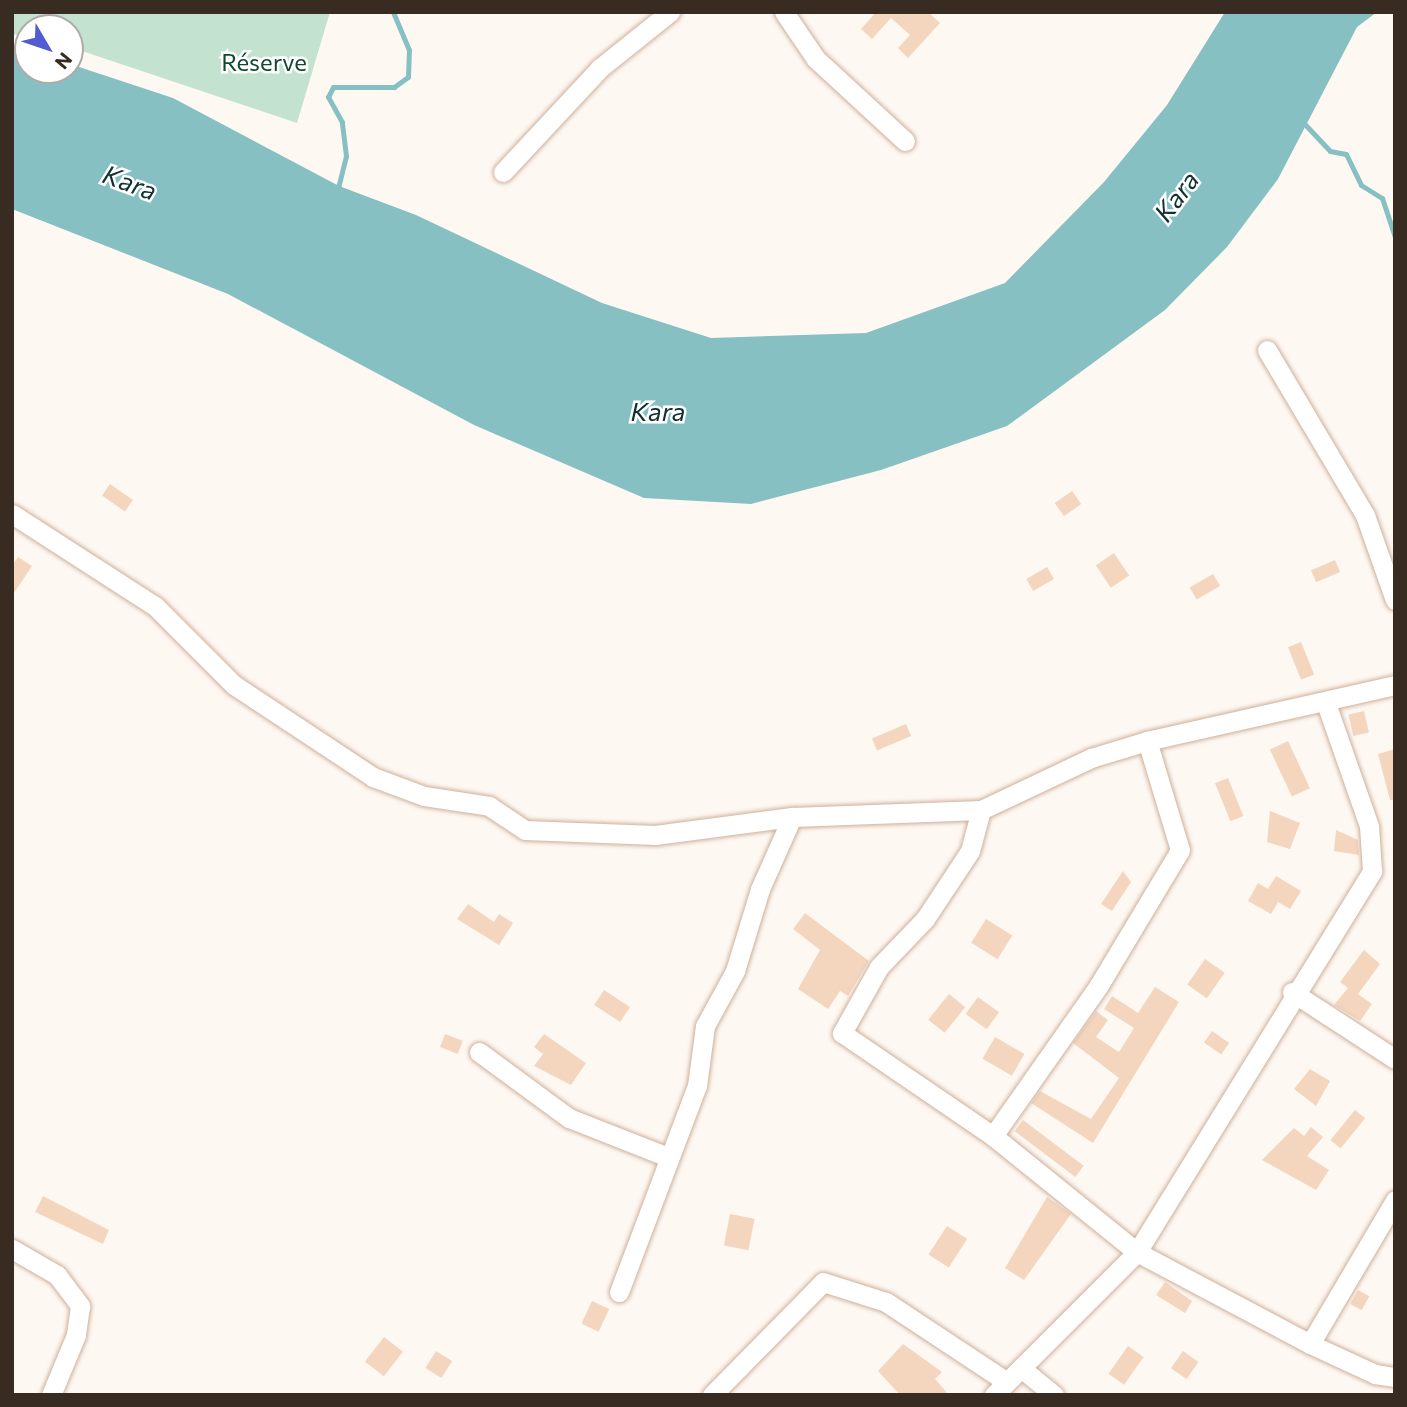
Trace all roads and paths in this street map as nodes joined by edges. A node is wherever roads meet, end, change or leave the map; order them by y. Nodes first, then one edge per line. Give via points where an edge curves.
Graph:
1 (670, 12) edge
2 (783, 12) edge
3 (905, 141) dead end
4 (503, 172) dead end
5 (1267, 350) dead end
6 (12, 513) edge
7 (1395, 600) edge
8 (1395, 685) edge
9 (1326, 703) junction
10 (1147, 741) junction
11 (981, 810) junction
12 (792, 817) junction
13 (1292, 992) junction
14 (479, 1052) dead end
15 (1395, 1059) edge
16 (993, 1136) junction
17 (668, 1157) junction
18 (1395, 1200) edge
19 (12, 1249) edge
20 (1137, 1252) junction
21 (619, 1292) dead end
22 (1310, 1344) junction
23 (1395, 1377) edge
24 (1007, 1382) edge
25 (51, 1395) edge
26 (712, 1395) edge
27 (1054, 1395) edge

1 - 4 street via 600,68
2 - 3 street via 816,59
5 - 7 street via 1365,515
6 - 12 street via 155,606 234,685 399,788 472,800 525,830 655,835
8 - 9 street
9 - 10 street
9 - 13 street via 1362,801 1372,870
10 - 11 street via 1091,758
10 - 16 street via 1180,850 1099,985
11 - 12 street
11 - 16 street via 970,851 925,919 879,967 842,1033
12 - 17 street via 760,889 735,971 705,1026 696,1086
13 - 15 street
13 - 20 street
14 - 17 street via 569,1118
16 - 20 street
17 - 21 street via 663,1187
18 - 22 street
19 - 25 street via 57,1275 80,1306 76,1335
20 - 22 street
20 - 24 street
22 - 23 street via 1375,1374
24 - 26 street via 886,1302 823,1282
24 - 27 street

